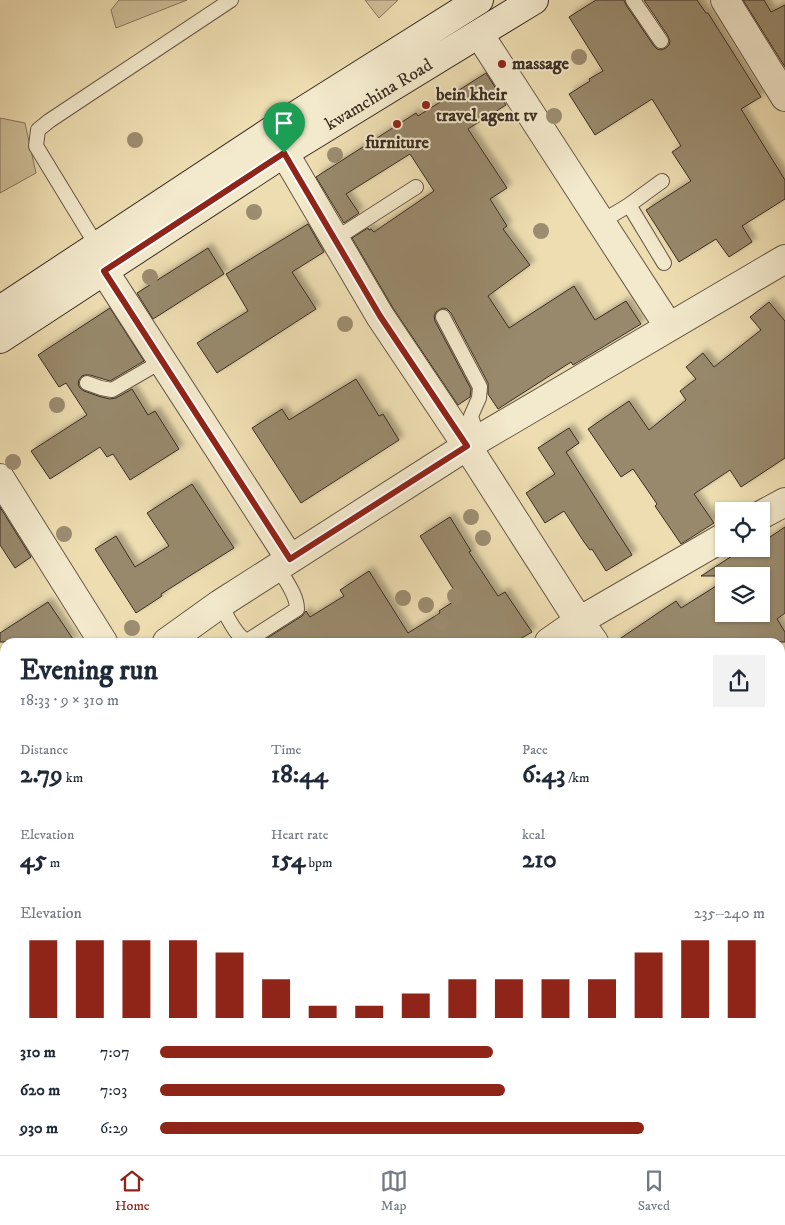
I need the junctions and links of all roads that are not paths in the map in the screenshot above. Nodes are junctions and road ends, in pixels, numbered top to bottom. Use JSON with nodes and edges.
{"nodes":[{"id":1,"x":231,"y":0,"type":"edge"},
{"id":2,"x":479,"y":0,"type":"edge"},
{"id":3,"x":534,"y":0,"type":"edge"},
{"id":4,"x":633,"y":0,"type":"edge"},
{"id":5,"x":728,"y":1,"type":"edge"},
{"id":6,"x":479,"y":34,"type":"junction"},
{"id":7,"x":661,"y":41,"type":"dead end"},
{"id":8,"x":785,"y":97,"type":"edge"},
{"id":9,"x":278,"y":142,"type":"junction"},
{"id":10,"x":662,"y":181,"type":"dead end"},
{"id":11,"x":416,"y":187,"type":"dead end"},
{"id":12,"x":629,"y":205,"type":"junction"},
{"id":13,"x":601,"y":222,"type":"junction"},
{"id":14,"x":335,"y":239,"type":"junction"},
{"id":15,"x":101,"y":258,"type":"junction"},
{"id":16,"x":785,"y":259,"type":"edge"},
{"id":17,"x":664,"y":263,"type":"dead end"},
{"id":18,"x":0,"y":310,"type":"edge"},
{"id":19,"x":443,"y":317,"type":"dead end"},
{"id":20,"x":669,"y":327,"type":"junction"},
{"id":21,"x":0,"y":339,"type":"edge"},
{"id":22,"x":162,"y":361,"type":"junction"},
{"id":23,"x":87,"y":383,"type":"dead end"},
{"id":24,"x":473,"y":442,"type":"junction"},
{"id":25,"x":0,"y":478,"type":"edge"},
{"id":26,"x":785,"y":502,"type":"edge"},
{"id":27,"x":770,"y":510,"type":"edge"},
{"id":28,"x":715,"y":543,"type":"edge"},
{"id":29,"x":284,"y":563,"type":"junction"},
{"id":30,"x":220,"y":604,"type":"junction"},
{"id":31,"x":586,"y":632,"type":"edge"},
{"id":32,"x":100,"y":638,"type":"edge"},
{"id":33,"x":172,"y":638,"type":"edge"},
{"id":34,"x":241,"y":638,"type":"edge"},
{"id":35,"x":252,"y":638,"type":"edge"},
{"id":36,"x":564,"y":638,"type":"edge"}],
"edges":[{"from":1,"to":15,"type":"lane"},
{"from":2,"to":9,"type":"street","name":"kwamchina Road"},
{"from":3,"to":6,"type":"street","name":"kwamchina Road"},
{"from":4,"to":7,"type":"lane"},
{"from":5,"to":8,"type":"street"},
{"from":6,"to":9,"type":"street","name":"kwamchina Road"},
{"from":6,"to":13,"type":"street"},
{"from":9,"to":14,"type":"street"},
{"from":9,"to":15,"type":"street","name":"kwamchina Road"},
{"from":10,"to":12,"type":"lane"},
{"from":11,"to":14,"type":"lane"},
{"from":12,"to":13,"type":"lane"},
{"from":12,"to":17,"type":"lane"},
{"from":13,"to":20,"type":"street"},
{"from":14,"to":24,"type":"street"},
{"from":15,"to":18,"type":"street","name":"kwamchina Road"},
{"from":15,"to":21,"type":"street","name":"kwamchina Road"},
{"from":15,"to":22,"type":"street"},
{"from":16,"to":20,"type":"street"},
{"from":19,"to":24,"type":"lane"},
{"from":20,"to":24,"type":"street"},
{"from":22,"to":23,"type":"lane"},
{"from":22,"to":29,"type":"street"},
{"from":24,"to":29,"type":"street"},
{"from":24,"to":31,"type":"street"},
{"from":25,"to":32,"type":"street"},
{"from":26,"to":27,"type":"street"},
{"from":28,"to":31,"type":"street"},
{"from":29,"to":30,"type":"street"},
{"from":29,"to":35,"type":"lane"},
{"from":30,"to":33,"type":"street"},
{"from":30,"to":34,"type":"lane"},
{"from":31,"to":36,"type":"street"}]}
